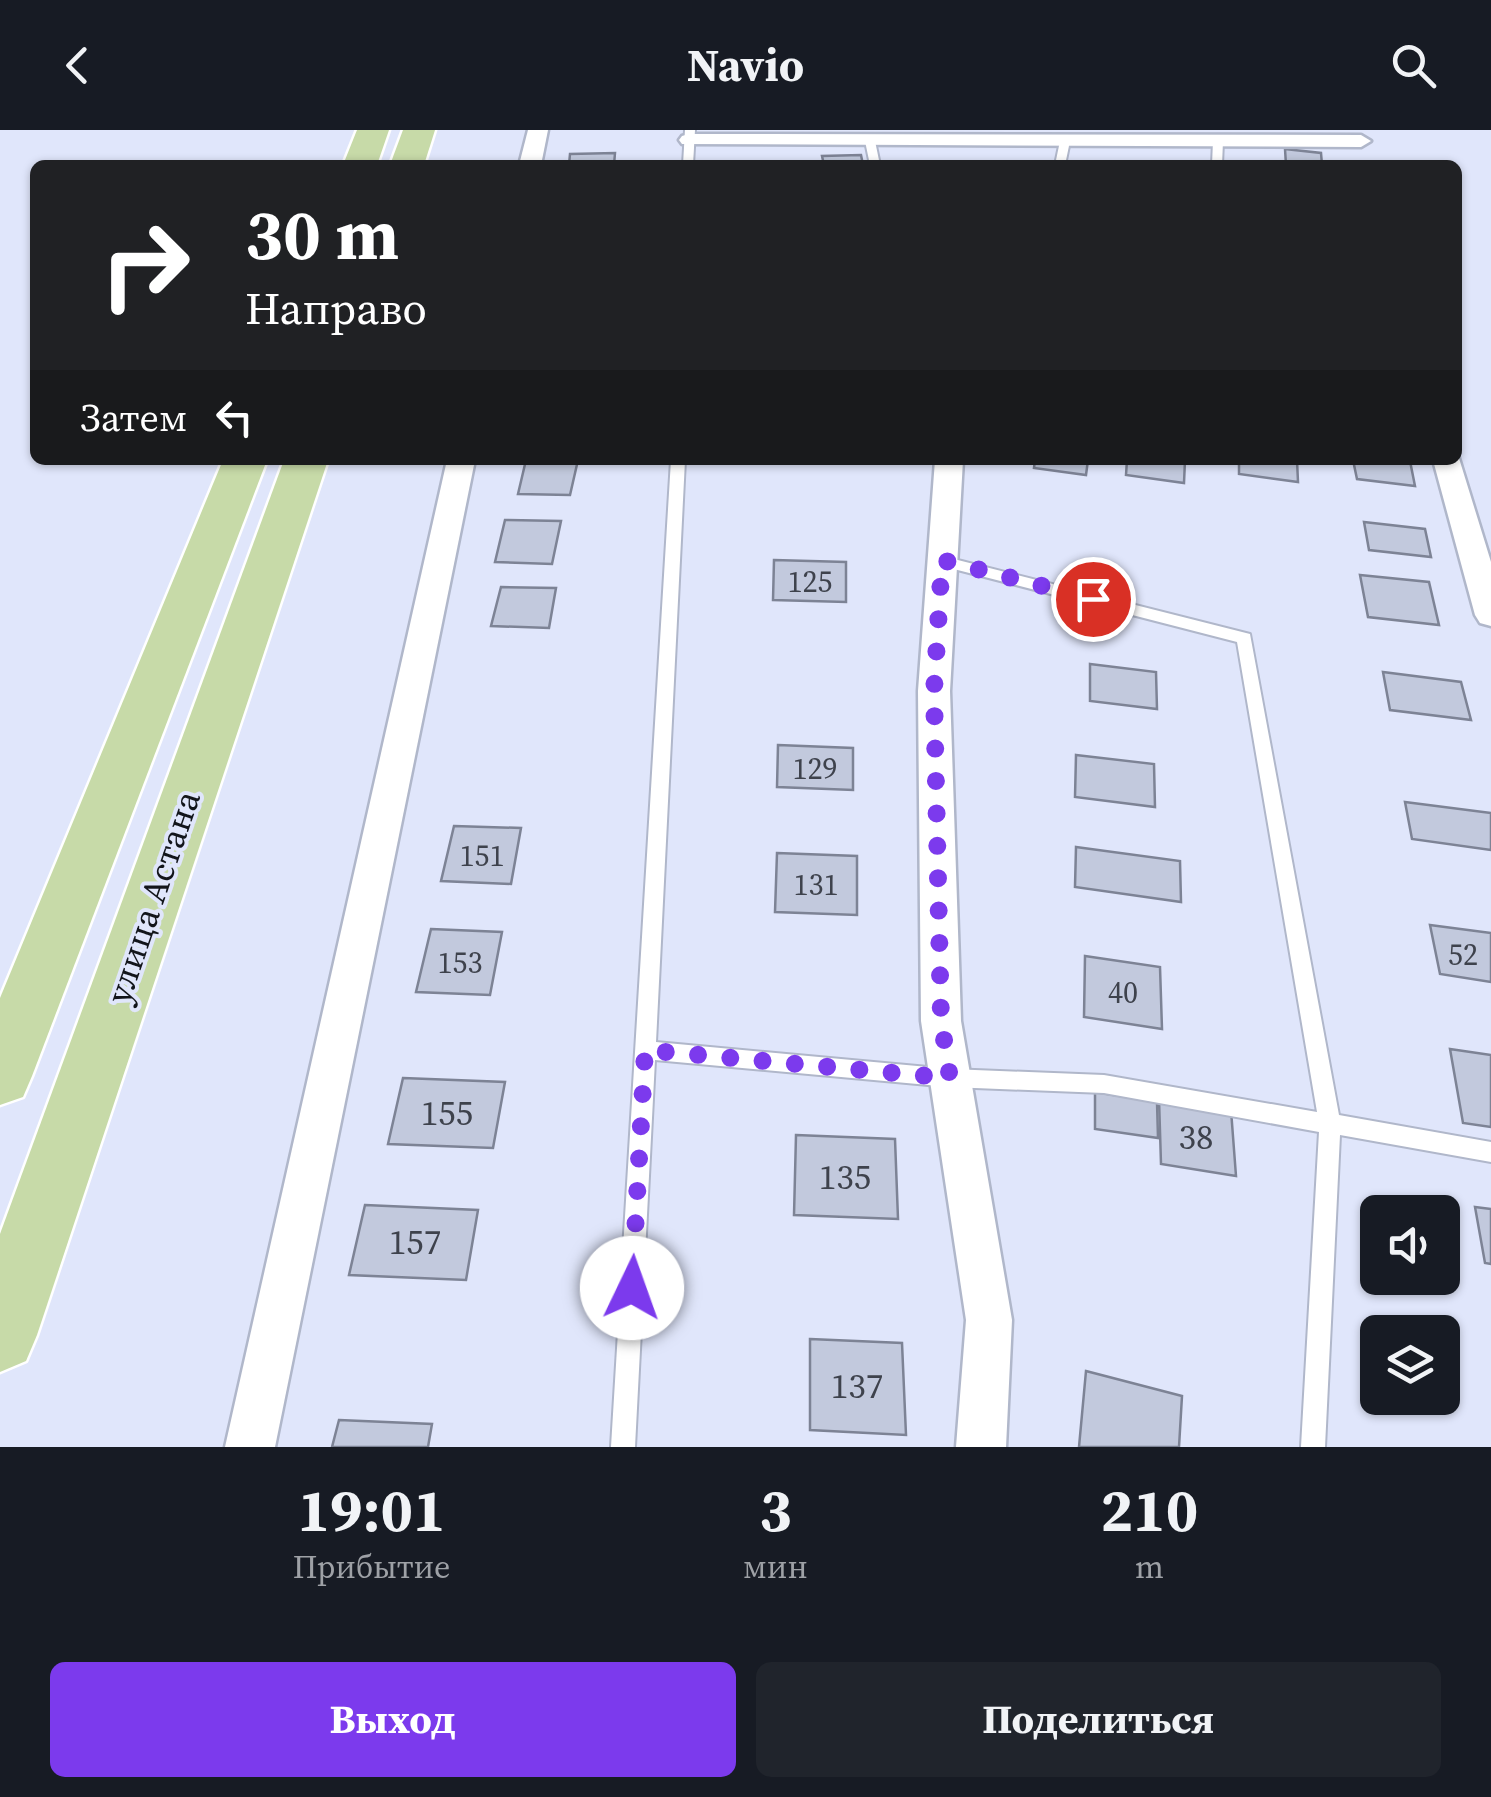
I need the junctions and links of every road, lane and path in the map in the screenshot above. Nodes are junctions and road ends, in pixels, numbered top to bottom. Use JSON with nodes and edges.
{"nodes":[{"id":1,"x":373,"y":130,"type":"edge"},
{"id":2,"x":419,"y":130,"type":"edge"},
{"id":3,"x":538,"y":130,"type":"edge"},
{"id":4,"x":690,"y":135,"type":"edge"},
{"id":5,"x":1361,"y":135,"type":"edge"},
{"id":6,"x":870,"y":140,"type":"junction"},
{"id":7,"x":1065,"y":140,"type":"junction"},
{"id":8,"x":1218,"y":140,"type":"junction"},
{"id":9,"x":362,"y":160,"type":"edge"},
{"id":10,"x":409,"y":160,"type":"edge"},
{"id":11,"x":531,"y":160,"type":"edge"},
{"id":12,"x":688,"y":160,"type":"edge"},
{"id":13,"x":873,"y":160,"type":"edge"},
{"id":14,"x":1061,"y":160,"type":"edge"},
{"id":15,"x":1217,"y":160,"type":"edge"},
{"id":16,"x":1367,"y":160,"type":"edge"},
{"id":17,"x":242,"y":465,"type":"edge"},
{"id":18,"x":304,"y":465,"type":"edge"},
{"id":19,"x":460,"y":465,"type":"edge"},
{"id":20,"x":678,"y":465,"type":"edge"},
{"id":21,"x":949,"y":465,"type":"edge"},
{"id":22,"x":1448,"y":465,"type":"edge"},
{"id":23,"x":942,"y":560,"type":"junction"},
{"id":24,"x":1491,"y":615,"type":"edge"},
{"id":25,"x":645,"y":1050,"type":"junction"},
{"id":26,"x":0,"y":1076,"type":"edge"},
{"id":27,"x":950,"y":1078,"type":"junction"},
{"id":28,"x":1330,"y":1124,"type":"junction"},
{"id":29,"x":1491,"y":1152,"type":"edge"},
{"id":30,"x":0,"y":1335,"type":"edge"},
{"id":31,"x":250,"y":1447,"type":"edge"},
{"id":32,"x":623,"y":1447,"type":"edge"},
{"id":33,"x":981,"y":1447,"type":"edge"},
{"id":34,"x":1312,"y":1447,"type":"edge"}],
"edges":[{"from":1,"to":9,"type":"main road"},
{"from":2,"to":10,"type":"main road"},
{"from":3,"to":11,"type":"street"},
{"from":4,"to":6,"type":"street"},
{"from":4,"to":12,"type":"lane"},
{"from":5,"to":8,"type":"street"},
{"from":5,"to":16,"type":"street"},
{"from":6,"to":7,"type":"street"},
{"from":6,"to":13,"type":"lane"},
{"from":7,"to":8,"type":"street"},
{"from":7,"to":14,"type":"lane"},
{"from":8,"to":15,"type":"lane"},
{"from":17,"to":26,"type":"main road","name":"улица Астана"},
{"from":18,"to":30,"type":"main road","name":"улица Астана"},
{"from":19,"to":31,"type":"street"},
{"from":20,"to":25,"type":"lane"},
{"from":21,"to":23,"type":"street"},
{"from":22,"to":24,"type":"street"},
{"from":23,"to":27,"type":"street"},
{"from":23,"to":28,"type":"lane"},
{"from":25,"to":27,"type":"lane"},
{"from":25,"to":32,"type":"lane"},
{"from":27,"to":28,"type":"lane"},
{"from":27,"to":33,"type":"street"},
{"from":28,"to":29,"type":"lane"},
{"from":28,"to":34,"type":"lane"}]}
